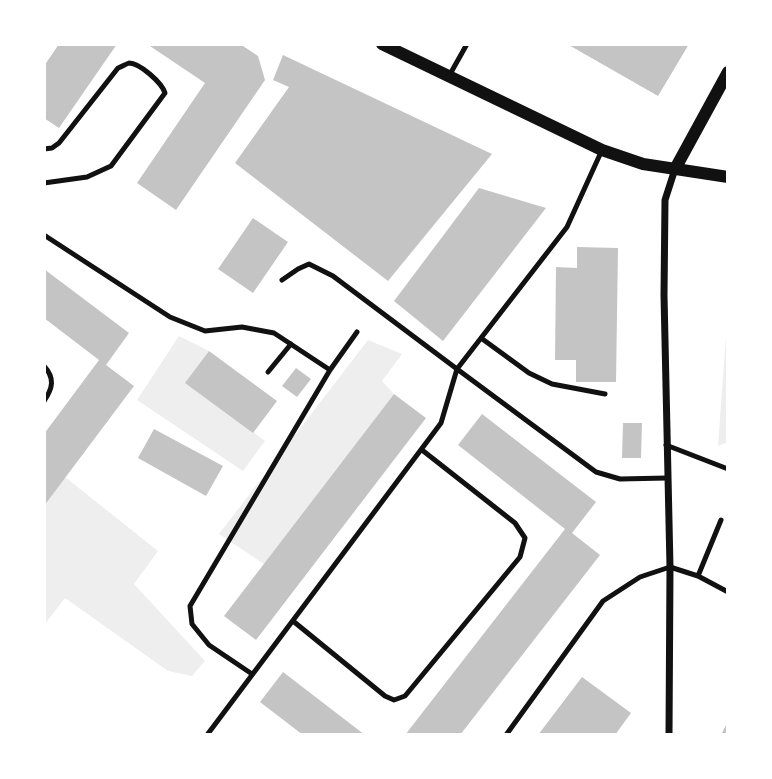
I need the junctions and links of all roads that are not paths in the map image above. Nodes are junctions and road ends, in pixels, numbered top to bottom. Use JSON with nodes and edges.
{"nodes":[{"id":1,"x":382,"y":44,"type":"edge"},
{"id":2,"x":467,"y":44,"type":"edge"},
{"id":3,"x":728,"y":72,"type":"edge"},
{"id":4,"x":449,"y":76,"type":"junction"},
{"id":5,"x":44,"y":149,"type":"edge"},
{"id":6,"x":602,"y":150,"type":"junction"},
{"id":7,"x":675,"y":169,"type":"junction"},
{"id":8,"x":728,"y":177,"type":"edge"},
{"id":9,"x":44,"y":183,"type":"edge"},
{"id":10,"x":44,"y":235,"type":"edge"},
{"id":11,"x":282,"y":280,"type":"dead end"},
{"id":12,"x":358,"y":332,"type":"dead end"},
{"id":13,"x":481,"y":338,"type":"junction"},
{"id":14,"x":291,"y":344,"type":"junction"},
{"id":15,"x":44,"y":366,"type":"edge"},
{"id":16,"x":457,"y":369,"type":"junction"},
{"id":17,"x":330,"y":370,"type":"junction"},
{"id":18,"x":268,"y":372,"type":"dead end"},
{"id":19,"x":605,"y":394,"type":"dead end"},
{"id":20,"x":44,"y":401,"type":"edge"},
{"id":21,"x":666,"y":445,"type":"junction"},
{"id":22,"x":422,"y":450,"type":"junction"},
{"id":23,"x":728,"y":469,"type":"edge"},
{"id":24,"x":667,"y":478,"type":"junction"},
{"id":25,"x":722,"y":520,"type":"dead end"},
{"id":26,"x":670,"y":568,"type":"junction"},
{"id":27,"x":698,"y":576,"type":"junction"},
{"id":28,"x":728,"y":592,"type":"edge"},
{"id":29,"x":293,"y":621,"type":"junction"},
{"id":30,"x":253,"y":674,"type":"junction"},
{"id":31,"x":207,"y":735,"type":"edge"},
{"id":32,"x":506,"y":735,"type":"edge"},
{"id":33,"x":669,"y":735,"type":"edge"}],
"edges":[{"from":1,"to":4,"type":"street"},
{"from":2,"to":4,"type":"lane"},
{"from":3,"to":7,"type":"street"},
{"from":4,"to":6,"type":"street"},
{"from":5,"to":9,"type":"lane"},
{"from":6,"to":7,"type":"street"},
{"from":6,"to":13,"type":"lane"},
{"from":7,"to":8,"type":"street"},
{"from":7,"to":21,"type":"street"},
{"from":10,"to":14,"type":"lane"},
{"from":11,"to":16,"type":"lane"},
{"from":12,"to":17,"type":"lane"},
{"from":13,"to":16,"type":"lane"},
{"from":13,"to":19,"type":"lane"},
{"from":14,"to":17,"type":"lane"},
{"from":14,"to":18,"type":"lane"},
{"from":15,"to":20,"type":"lane"},
{"from":16,"to":22,"type":"lane"},
{"from":16,"to":24,"type":"lane"},
{"from":17,"to":30,"type":"lane"},
{"from":21,"to":23,"type":"lane"},
{"from":21,"to":24,"type":"street"},
{"from":22,"to":29,"type":"lane"},
{"from":22,"to":29,"type":"lane"},
{"from":24,"to":26,"type":"street"},
{"from":25,"to":27,"type":"lane"},
{"from":26,"to":27,"type":"lane"},
{"from":26,"to":32,"type":"lane"},
{"from":26,"to":33,"type":"street"},
{"from":27,"to":28,"type":"lane"},
{"from":29,"to":30,"type":"lane"},
{"from":30,"to":31,"type":"lane"}]}
